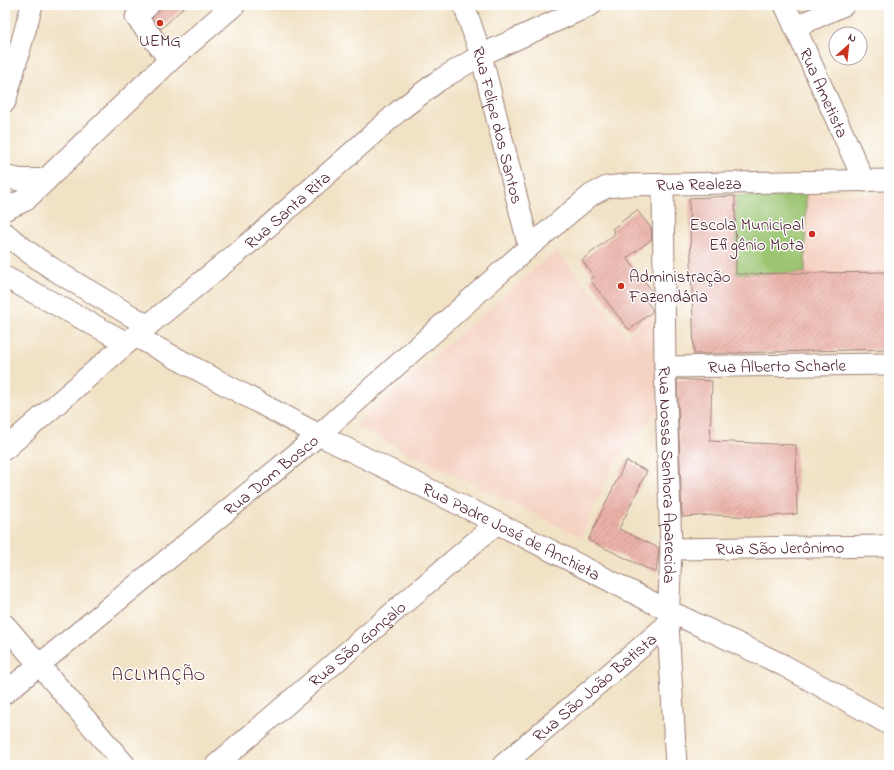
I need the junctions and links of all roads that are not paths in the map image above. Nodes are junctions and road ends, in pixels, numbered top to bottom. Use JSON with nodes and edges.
{"nodes":[{"id":1,"x":32,"y":5,"type":"edge"},
{"id":2,"x":149,"y":5,"type":"edge"},
{"id":3,"x":234,"y":5,"type":"edge"},
{"id":4,"x":464,"y":5,"type":"edge"},
{"id":5,"x":591,"y":5,"type":"edge"},
{"id":6,"x":785,"y":5,"type":"edge"},
{"id":7,"x":844,"y":5,"type":"edge"},
{"id":8,"x":795,"y":27,"type":"junction"},
{"id":9,"x":481,"y":55,"type":"junction"},
{"id":10,"x":170,"y":60,"type":"junction"},
{"id":11,"x":5,"y":102,"type":"edge"},
{"id":12,"x":5,"y":177,"type":"edge"},
{"id":13,"x":46,"y":180,"type":"junction"},
{"id":14,"x":889,"y":180,"type":"edge"},
{"id":15,"x":864,"y":181,"type":"junction"},
{"id":16,"x":663,"y":185,"type":"junction"},
{"id":17,"x":5,"y":209,"type":"edge"},
{"id":18,"x":5,"y":233,"type":"edge"},
{"id":19,"x":529,"y":246,"type":"junction"},
{"id":20,"x":5,"y":277,"type":"edge"},
{"id":21,"x":137,"y":335,"type":"junction"},
{"id":22,"x":889,"y":364,"type":"edge"},
{"id":23,"x":665,"y":367,"type":"junction"},
{"id":24,"x":319,"y":435,"type":"junction"},
{"id":25,"x":5,"y":449,"type":"edge"},
{"id":26,"x":497,"y":523,"type":"junction"},
{"id":27,"x":889,"y":546,"type":"edge"},
{"id":28,"x":671,"y":549,"type":"junction"},
{"id":29,"x":669,"y":617,"type":"junction"},
{"id":30,"x":5,"y":625,"type":"edge"},
{"id":31,"x":38,"y":664,"type":"junction"},
{"id":32,"x":5,"y":693,"type":"edge"},
{"id":33,"x":889,"y":724,"type":"edge"},
{"id":34,"x":125,"y":765,"type":"edge"},
{"id":35,"x":216,"y":765,"type":"edge"},
{"id":36,"x":503,"y":765,"type":"edge"},
{"id":37,"x":676,"y":765,"type":"edge"}],
"edges":[{"from":1,"to":11,"type":"street"},
{"from":2,"to":10,"type":"street"},
{"from":3,"to":10,"type":"street"},
{"from":4,"to":9,"type":"street","name":"Rua Felipe dos Santos"},
{"from":5,"to":9,"type":"street","name":"Rua Santa Rita"},
{"from":6,"to":8,"type":"street","name":"Rua Ametista"},
{"from":7,"to":8,"type":"street"},
{"from":8,"to":15,"type":"street","name":"Rua Ametista"},
{"from":9,"to":19,"type":"street","name":"Rua Felipe dos Santos"},
{"from":9,"to":21,"type":"street","name":"Rua Santa Rita"},
{"from":10,"to":13,"type":"street"},
{"from":12,"to":13,"type":"street"},
{"from":13,"to":17,"type":"street"},
{"from":14,"to":15,"type":"street","name":"Rua Realeza"},
{"from":15,"to":16,"type":"street","name":"Rua Realeza"},
{"from":16,"to":19,"type":"street","name":"Rua Realeza"},
{"from":16,"to":23,"type":"street","name":"Rua Nossa Senhora Aparecida"},
{"from":18,"to":21,"type":"street","name":"Rua Padre José de Anchieta"},
{"from":19,"to":24,"type":"street","name":"Rua Dom Bosco"},
{"from":20,"to":21,"type":"street","name":"Rua Padre José de Anchieta"},
{"from":21,"to":24,"type":"street","name":"Rua Padre José de Anchieta"},
{"from":21,"to":25,"type":"street","name":"Rua Santa Rita"},
{"from":22,"to":23,"type":"street","name":"Rua Alberto Scharle"},
{"from":23,"to":28,"type":"street","name":"Rua Nossa Senhora Aparecida"},
{"from":24,"to":26,"type":"street","name":"Rua Padre José de Anchieta"},
{"from":24,"to":31,"type":"street","name":"Rua Dom Bosco"},
{"from":26,"to":29,"type":"street","name":"Rua Padre José de Anchieta"},
{"from":26,"to":35,"type":"street","name":"Rua São Gonçalo"},
{"from":27,"to":28,"type":"street","name":"Rua São Jerônimo"},
{"from":28,"to":29,"type":"street","name":"Rua Nossa Senhora Aparecida"},
{"from":29,"to":33,"type":"street","name":"Rua Padre José de Anchieta"},
{"from":29,"to":36,"type":"street","name":"Rua São João Batista"},
{"from":29,"to":37,"type":"street","name":"Rua Nossa Senhora Aparecida"},
{"from":30,"to":31,"type":"street"},
{"from":31,"to":32,"type":"street","name":"Rua Dom Bosco"},
{"from":31,"to":34,"type":"street"}]}
